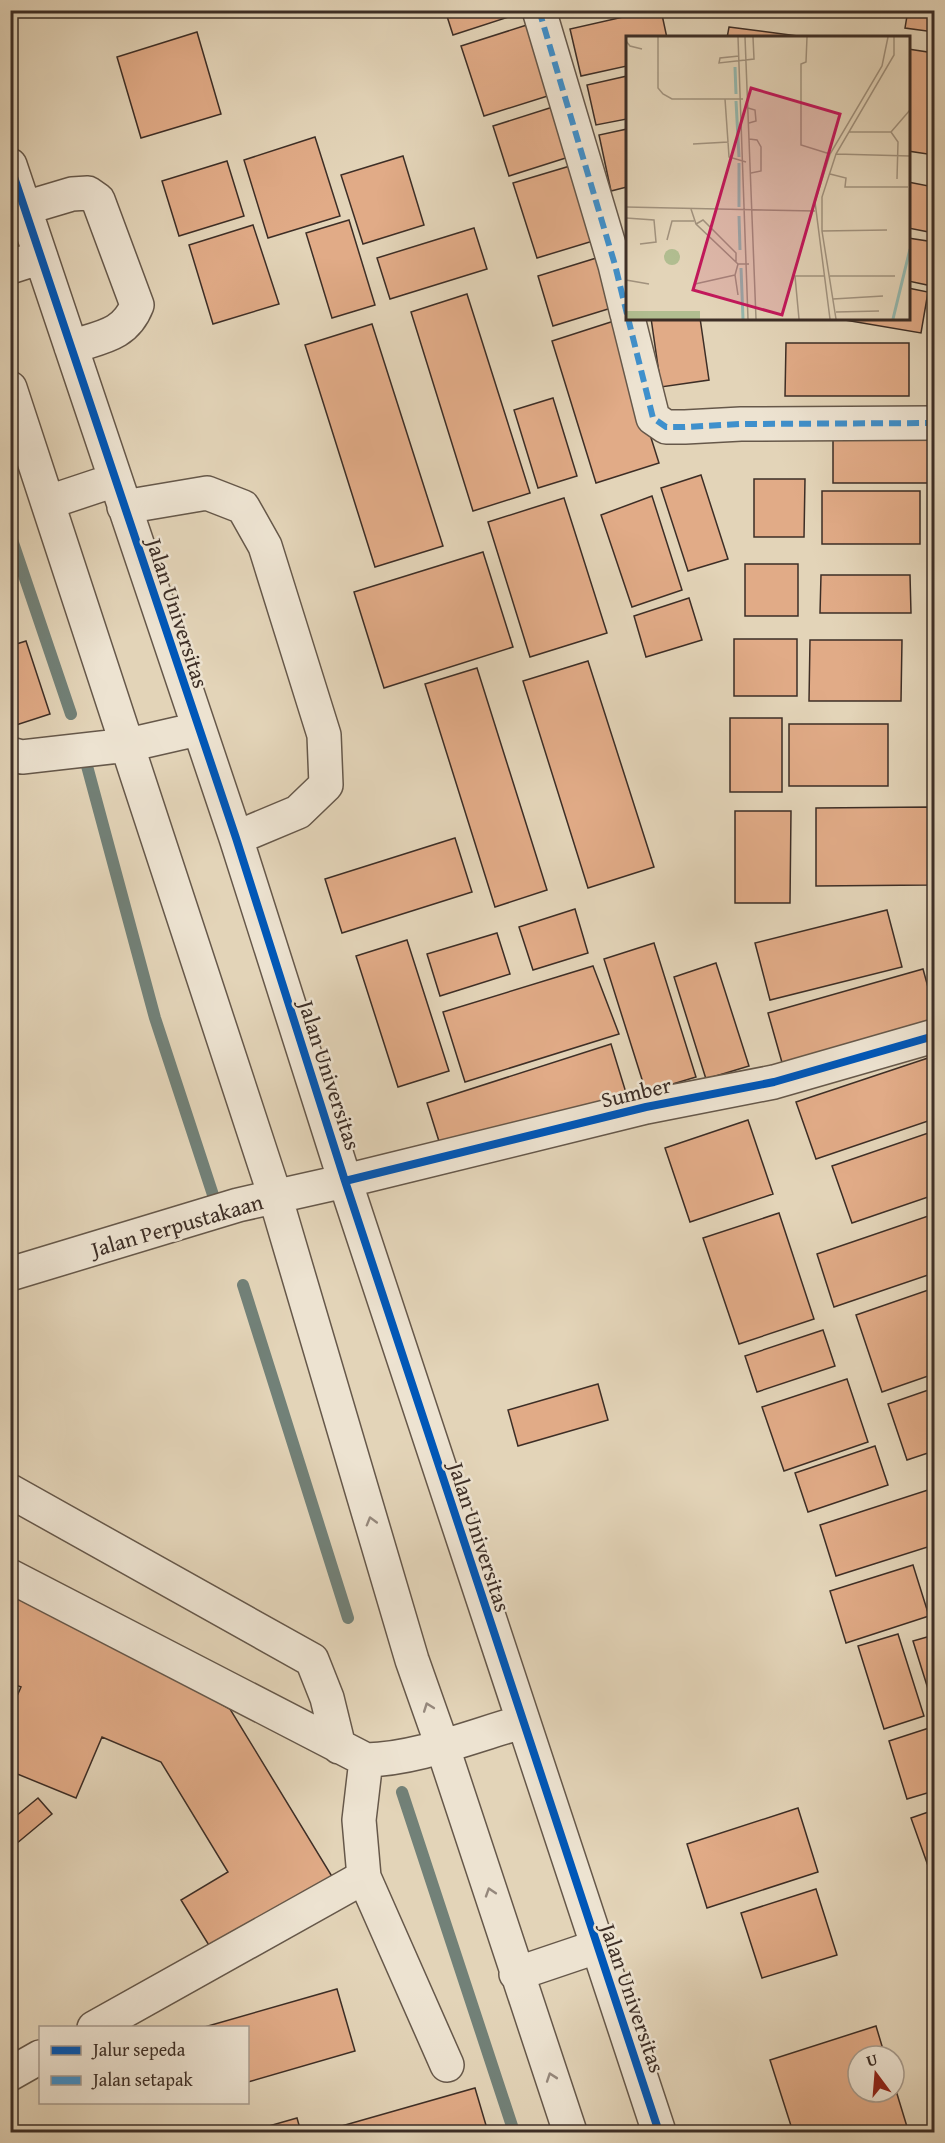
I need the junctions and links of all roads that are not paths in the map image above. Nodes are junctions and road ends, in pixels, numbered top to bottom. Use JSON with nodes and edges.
{"nodes":[{"id":1,"x":539,"y":10,"type":"edge"},
{"id":2,"x":10,"y":165,"type":"edge"},
{"id":3,"x":25,"y":208,"type":"junction"},
{"id":4,"x":26,"y":262,"type":"edge"},
{"id":5,"x":626,"y":308,"type":"edge"},
{"id":6,"x":629,"y":320,"type":"edge"},
{"id":7,"x":71,"y":347,"type":"junction"},
{"id":8,"x":10,"y":388,"type":"edge"},
{"id":9,"x":934,"y":423,"type":"edge"},
{"id":10,"x":21,"y":452,"type":"edge"},
{"id":11,"x":120,"y":494,"type":"junction"},
{"id":12,"x":49,"y":502,"type":"junction"},
{"id":13,"x":198,"y":729,"type":"junction"},
{"id":14,"x":128,"y":745,"type":"junction"},
{"id":15,"x":10,"y":754,"type":"edge"},
{"id":16,"x":236,"y":838,"type":"junction"},
{"id":17,"x":934,"y":1036,"type":"edge"},
{"id":18,"x":345,"y":1181,"type":"junction"},
{"id":19,"x":275,"y":1196,"type":"junction"},
{"id":20,"x":10,"y":1274,"type":"edge"},
{"id":21,"x":10,"y":1491,"type":"edge"},
{"id":22,"x":10,"y":1576,"type":"edge"},
{"id":23,"x":522,"y":1722,"type":"junction"},
{"id":24,"x":442,"y":1745,"type":"junction"},
{"id":25,"x":352,"y":1754,"type":"junction"},
{"id":26,"x":364,"y":1877,"type":"junction"},
{"id":27,"x":597,"y":1947,"type":"junction"},
{"id":28,"x":516,"y":1974,"type":"junction"},
{"id":29,"x":98,"y":2026,"type":"edge"},
{"id":30,"x":39,"y":2058,"type":"edge"},
{"id":31,"x":447,"y":2066,"type":"dead end"},
{"id":32,"x":10,"y":2074,"type":"edge"},
{"id":33,"x":570,"y":2133,"type":"edge"},
{"id":34,"x":659,"y":2133,"type":"edge"}],
"edges":[{"from":1,"to":5,"type":"street"},
{"from":2,"to":3,"type":"street","name":"Jalan Universitas"},
{"from":3,"to":4,"type":"street","name":"Jalan Universitas"},
{"from":3,"to":7,"type":"street"},
{"from":4,"to":7,"type":"street","name":"Jalan Universitas"},
{"from":6,"to":9,"type":"street"},
{"from":7,"to":11,"type":"street","name":"Jalan Universitas"},
{"from":8,"to":10,"type":"street"},
{"from":10,"to":12,"type":"street"},
{"from":11,"to":12,"type":"street"},
{"from":11,"to":13,"type":"street","name":"Jalan Universitas"},
{"from":11,"to":16,"type":"street"},
{"from":12,"to":14,"type":"street"},
{"from":13,"to":14,"type":"street"},
{"from":13,"to":16,"type":"street","name":"Jalan Universitas"},
{"from":14,"to":15,"type":"street"},
{"from":14,"to":19,"type":"street"},
{"from":16,"to":18,"type":"street","name":"Jalan Universitas"},
{"from":17,"to":18,"type":"street","name":"Sumber"},
{"from":18,"to":19,"type":"street","name":"Jalan Perpustakaan"},
{"from":18,"to":23,"type":"street","name":"Jalan Universitas"},
{"from":19,"to":20,"type":"street","name":"Jalan Perpustakaan"},
{"from":24,"to":19,"type":"street","one_way":true},
{"from":21,"to":25,"type":"street"},
{"from":22,"to":25,"type":"street"},
{"from":23,"to":24,"type":"street"},
{"from":23,"to":27,"type":"street","name":"Jalan Universitas"},
{"from":24,"to":25,"type":"street"},
{"from":28,"to":24,"type":"street","one_way":true},
{"from":25,"to":26,"type":"street"},
{"from":26,"to":29,"type":"street"},
{"from":26,"to":31,"type":"street"},
{"from":27,"to":28,"type":"street"},
{"from":27,"to":34,"type":"street","name":"Jalan Universitas"},
{"from":33,"to":28,"type":"street","one_way":true},
{"from":30,"to":32,"type":"street"}]}
